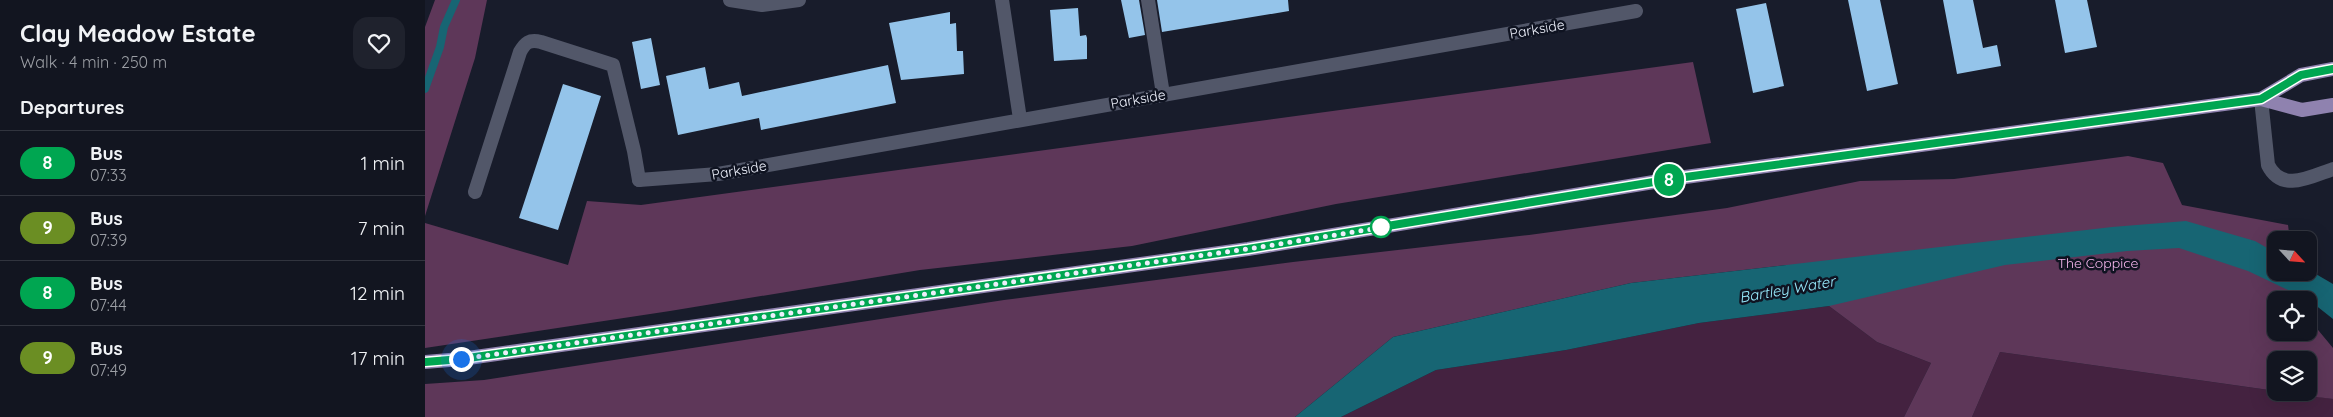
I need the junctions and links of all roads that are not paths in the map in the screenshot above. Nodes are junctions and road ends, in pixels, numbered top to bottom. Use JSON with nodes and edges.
{"nodes":[{"id":1,"x":730,"y":0,"type":"edge"},
{"id":2,"x":799,"y":0,"type":"edge"},
{"id":3,"x":1002,"y":0,"type":"edge"},
{"id":4,"x":1149,"y":0,"type":"edge"},
{"id":5,"x":1634,"y":5,"type":"edge"},
{"id":6,"x":2333,"y":69,"type":"edge"},
{"id":7,"x":1163,"y":94,"type":"junction"},
{"id":8,"x":2261,"y":99,"type":"junction"},
{"id":9,"x":2333,"y":105,"type":"edge"},
{"id":10,"x":1020,"y":119,"type":"junction"},
{"id":11,"x":2333,"y":169,"type":"edge"},
{"id":12,"x":475,"y":192,"type":"dead end"},
{"id":13,"x":425,"y":362,"type":"edge"}],
"edges":[{"from":1,"to":2,"type":"street"},
{"from":3,"to":10,"type":"street"},
{"from":4,"to":7,"type":"street"},
{"from":5,"to":7,"type":"street","name":"Parkside"},
{"from":6,"to":8,"type":"main road"},
{"from":7,"to":10,"type":"street","name":"Parkside"},
{"from":8,"to":9,"type":"main road"},
{"from":8,"to":11,"type":"street"},
{"from":8,"to":13,"type":"main road"},
{"from":10,"to":12,"type":"street","name":"Parkside"}]}
